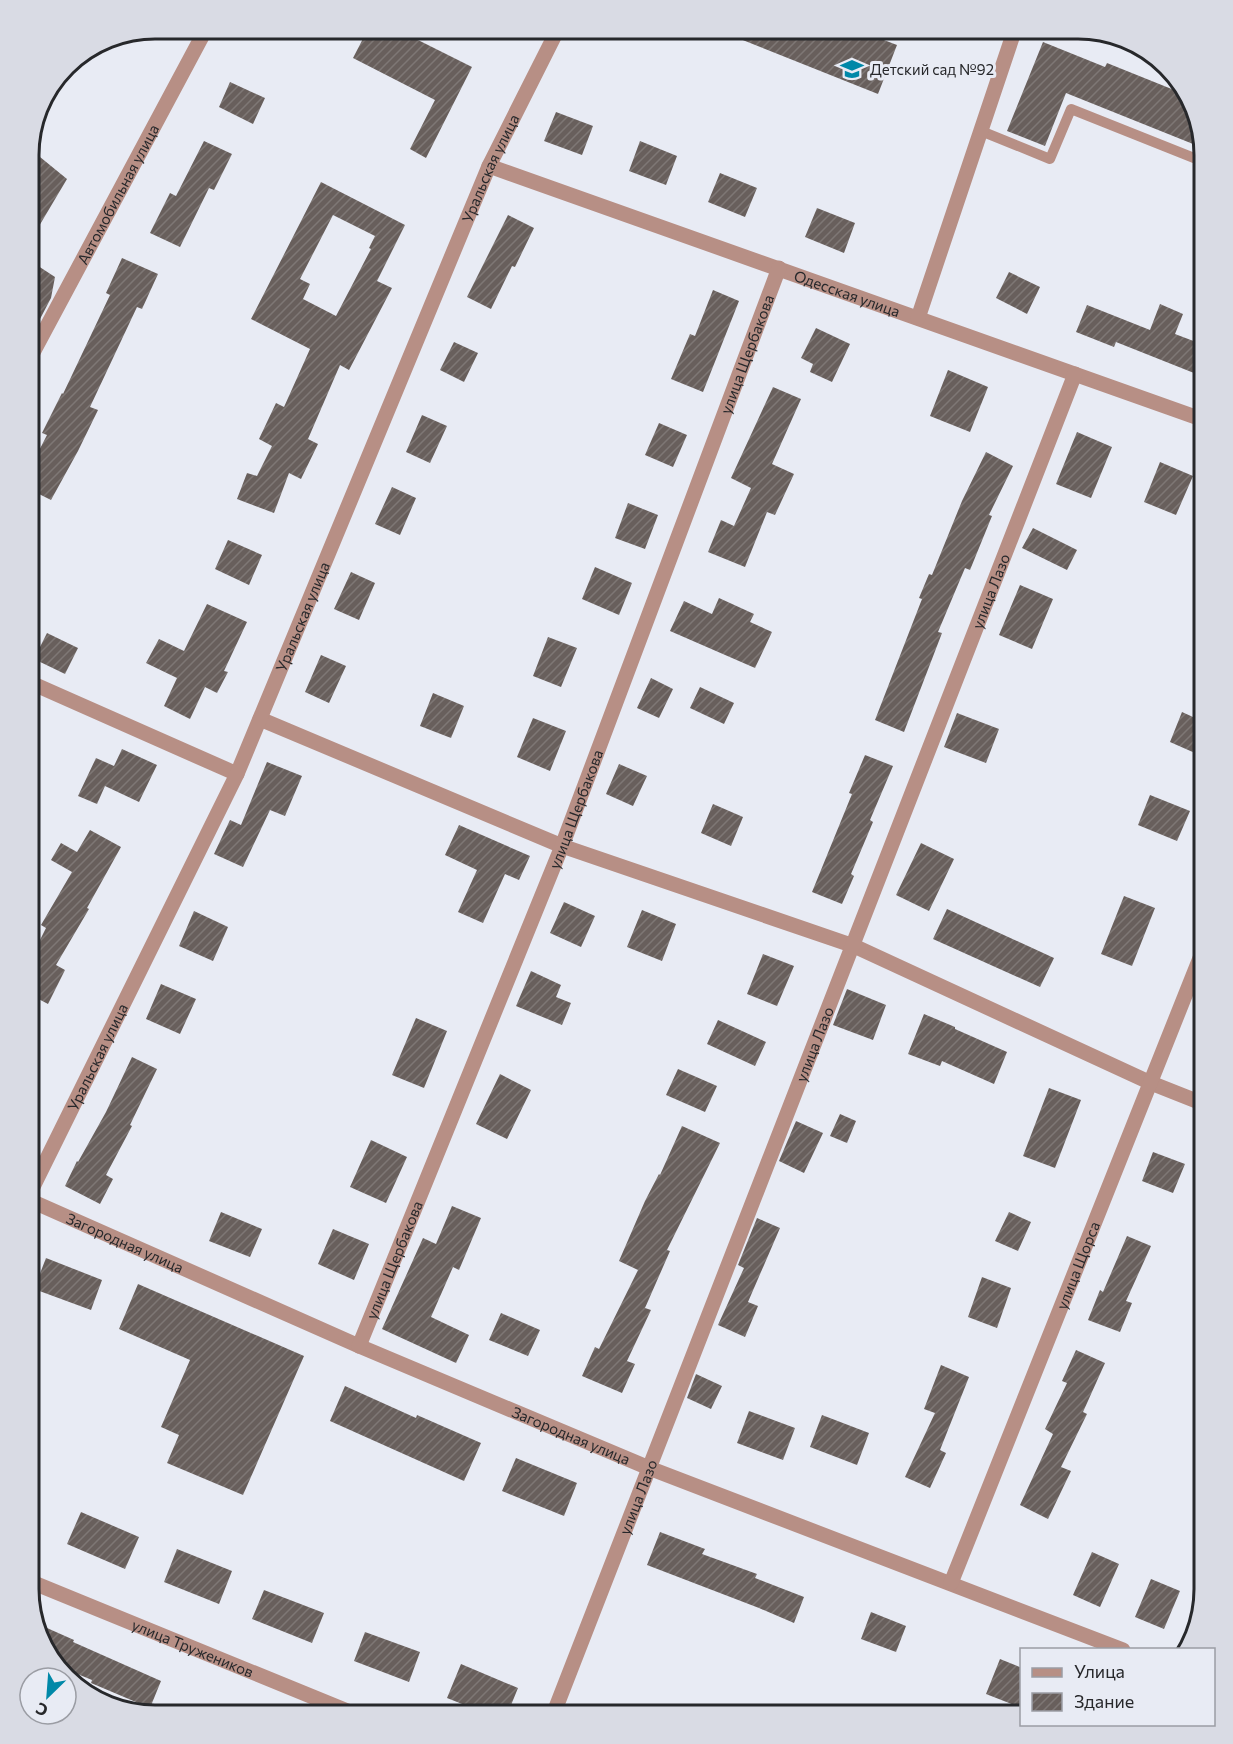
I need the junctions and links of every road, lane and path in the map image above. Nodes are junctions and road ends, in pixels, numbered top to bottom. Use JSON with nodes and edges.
{"nodes":[{"id":1,"x":201,"y":39,"type":"edge"},
{"id":2,"x":553,"y":39,"type":"edge"},
{"id":3,"x":1012,"y":39,"type":"edge"},
{"id":4,"x":981,"y":131,"type":"junction"},
{"id":5,"x":1194,"y":158,"type":"edge"},
{"id":6,"x":489,"y":166,"type":"junction"},
{"id":7,"x":779,"y":268,"type":"junction"},
{"id":8,"x":918,"y":318,"type":"junction"},
{"id":9,"x":39,"y":341,"type":"edge"},
{"id":10,"x":1075,"y":374,"type":"junction"},
{"id":11,"x":1194,"y":416,"type":"edge"},
{"id":12,"x":39,"y":686,"type":"edge"},
{"id":13,"x":260,"y":719,"type":"junction"},
{"id":14,"x":237,"y":774,"type":"junction"},
{"id":15,"x":562,"y":846,"type":"junction"},
{"id":16,"x":854,"y":946,"type":"junction"},
{"id":17,"x":1194,"y":973,"type":"edge"},
{"id":18,"x":1151,"y":1083,"type":"junction"},
{"id":19,"x":1194,"y":1100,"type":"edge"},
{"id":20,"x":39,"y":1175,"type":"edge"},
{"id":21,"x":39,"y":1204,"type":"edge"},
{"id":22,"x":359,"y":1346,"type":"junction"},
{"id":23,"x":649,"y":1468,"type":"junction"},
{"id":24,"x":951,"y":1583,"type":"junction"},
{"id":25,"x":39,"y":1585,"type":"edge"},
{"id":26,"x":1118,"y":1648,"type":"edge"},
{"id":27,"x":332,"y":1705,"type":"edge"},
{"id":28,"x":558,"y":1705,"type":"edge"}],
"edges":[{"from":1,"to":9,"type":"street","name":"Автомобильная улица"},
{"from":2,"to":6,"type":"street","name":"Уральская улица"},
{"from":3,"to":4,"type":"street"},
{"from":4,"to":5,"type":"lane"},
{"from":4,"to":8,"type":"street"},
{"from":6,"to":7,"type":"street","name":"Одесская улица"},
{"from":6,"to":13,"type":"street","name":"Уральская улица"},
{"from":7,"to":8,"type":"street","name":"Одесская улица"},
{"from":7,"to":15,"type":"street","name":"улица Щербакова"},
{"from":8,"to":10,"type":"street","name":"Одесская улица"},
{"from":10,"to":11,"type":"street","name":"Одесская улица"},
{"from":10,"to":16,"type":"street","name":"улица Лазо"},
{"from":12,"to":14,"type":"street"},
{"from":13,"to":14,"type":"street","name":"Уральская улица"},
{"from":13,"to":15,"type":"street"},
{"from":14,"to":20,"type":"street","name":"Уральская улица"},
{"from":15,"to":16,"type":"street"},
{"from":15,"to":22,"type":"street","name":"улица Щербакова"},
{"from":16,"to":18,"type":"street"},
{"from":16,"to":23,"type":"street","name":"улица Лазо"},
{"from":17,"to":18,"type":"street","name":"улица Щорса"},
{"from":18,"to":19,"type":"street"},
{"from":18,"to":24,"type":"street","name":"улица Щорса"},
{"from":21,"to":22,"type":"street","name":"Загородная улица"},
{"from":22,"to":23,"type":"street","name":"Загородная улица"},
{"from":23,"to":24,"type":"street","name":"Загородная улица"},
{"from":23,"to":28,"type":"street","name":"улица Лазо"},
{"from":24,"to":26,"type":"street","name":"Загородная улица"},
{"from":25,"to":27,"type":"street","name":"улица Тружеников"}]}
